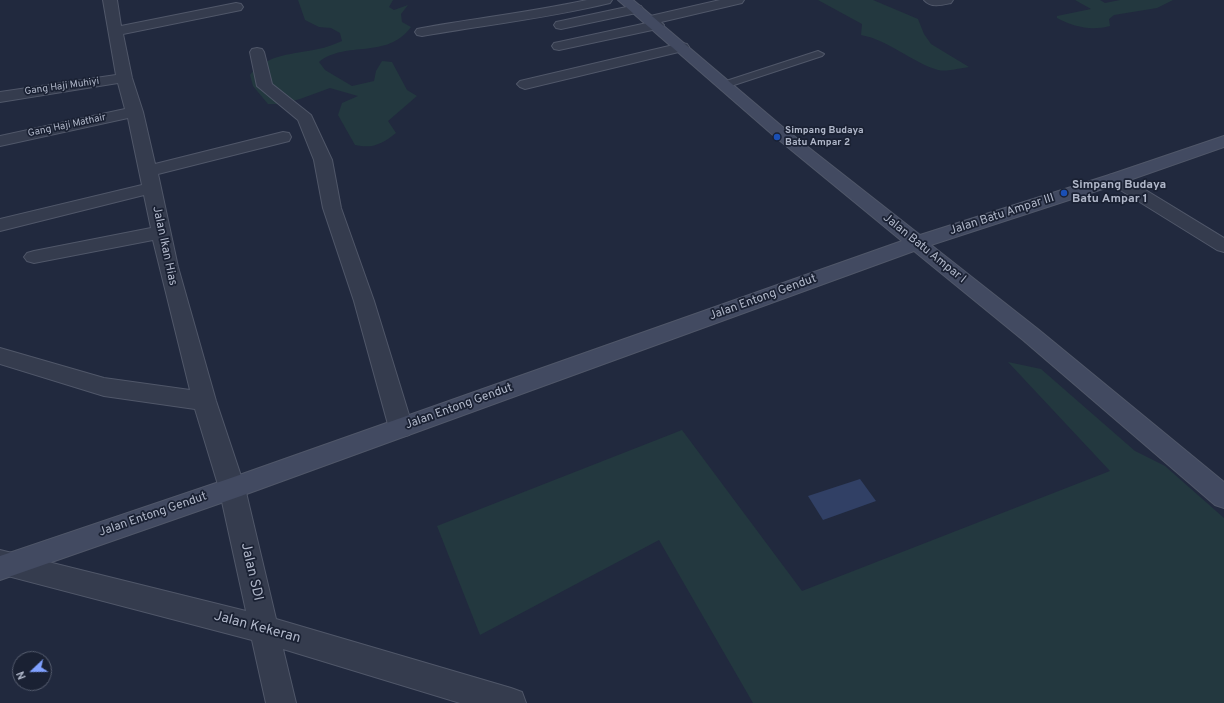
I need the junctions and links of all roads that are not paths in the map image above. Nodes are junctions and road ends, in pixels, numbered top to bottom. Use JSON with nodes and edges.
{"nodes":[{"id":1,"x":110,"y":0,"type":"edge"},
{"id":2,"x":605,"y":0,"type":"edge"},
{"id":3,"x":736,"y":0,"type":"edge"},
{"id":4,"x":931,"y":0,"type":"edge"},
{"id":5,"x":946,"y":0,"type":"edge"},
{"id":6,"x":631,"y":5,"type":"edge"},
{"id":7,"x":236,"y":7,"type":"dead end"},
{"id":8,"x":654,"y":23,"type":"junction"},
{"id":9,"x":547,"y":28,"type":"dead end"},
{"id":10,"x":115,"y":31,"type":"junction"},
{"id":11,"x":422,"y":32,"type":"dead end"},
{"id":12,"x":559,"y":46,"type":"dead end"},
{"id":13,"x":682,"y":46,"type":"junction"},
{"id":14,"x":257,"y":52,"type":"dead end"},
{"id":15,"x":818,"y":54,"type":"dead end"},
{"id":16,"x":124,"y":78,"type":"junction"},
{"id":17,"x":525,"y":84,"type":"dead end"},
{"id":18,"x":724,"y":85,"type":"junction"},
{"id":19,"x":0,"y":97,"type":"edge"},
{"id":20,"x":135,"y":112,"type":"junction"},
{"id":21,"x":283,"y":137,"type":"dead end"},
{"id":22,"x":0,"y":141,"type":"edge"},
{"id":23,"x":1224,"y":141,"type":"edge"},
{"id":24,"x":150,"y":179,"type":"junction"},
{"id":25,"x":1115,"y":179,"type":"junction"},
{"id":26,"x":0,"y":225,"type":"edge"},
{"id":27,"x":161,"y":232,"type":"junction"},
{"id":28,"x":916,"y":243,"type":"junction"},
{"id":29,"x":1224,"y":246,"type":"edge"},
{"id":30,"x":34,"y":257,"type":"dead end"},
{"id":31,"x":0,"y":356,"type":"edge"},
{"id":32,"x":204,"y":401,"type":"junction"},
{"id":33,"x":401,"y":428,"type":"junction"},
{"id":34,"x":232,"y":488,"type":"junction"},
{"id":35,"x":1224,"y":497,"type":"edge"},
{"id":36,"x":3,"y":565,"type":"edge"},
{"id":37,"x":264,"y":629,"type":"junction"},
{"id":38,"x":281,"y":703,"type":"edge"},
{"id":39,"x":511,"y":703,"type":"edge"}],
"edges":[{"from":1,"to":10,"type":"street","name":"Jalan Ikan Hias"},
{"from":2,"to":11,"type":"street"},
{"from":3,"to":8,"type":"street"},
{"from":4,"to":5,"type":"street"},
{"from":6,"to":8,"type":"street","name":"Jalan Batu Ampar I"},
{"from":6,"to":9,"type":"street"},
{"from":7,"to":10,"type":"street"},
{"from":8,"to":12,"type":"street"},
{"from":8,"to":13,"type":"street","name":"Jalan Batu Ampar I"},
{"from":10,"to":16,"type":"street","name":"Jalan Ikan Hias"},
{"from":13,"to":17,"type":"street"},
{"from":13,"to":18,"type":"street","name":"Jalan Batu Ampar I"},
{"from":14,"to":33,"type":"street"},
{"from":15,"to":18,"type":"lane"},
{"from":16,"to":19,"type":"street","name":"Gang Haji Muhiyi"},
{"from":16,"to":20,"type":"street","name":"Jalan Ikan Hias"},
{"from":18,"to":28,"type":"street","name":"Jalan Batu Ampar I"},
{"from":20,"to":22,"type":"street","name":"Gang Haji Mathair"},
{"from":20,"to":24,"type":"street","name":"Jalan Ikan Hias"},
{"from":21,"to":24,"type":"street"},
{"from":23,"to":25,"type":"street","name":"Jalan Batu Ampar III"},
{"from":24,"to":26,"type":"street"},
{"from":24,"to":27,"type":"street","name":"Jalan Ikan Hias"},
{"from":25,"to":28,"type":"street","name":"Jalan Batu Ampar III"},
{"from":25,"to":29,"type":"street"},
{"from":27,"to":30,"type":"street"},
{"from":27,"to":32,"type":"street","name":"Jalan Ikan Hias"},
{"from":28,"to":33,"type":"street","name":"Jalan Entong Gendut"},
{"from":28,"to":35,"type":"street","name":"Jalan Batu Ampar I"},
{"from":31,"to":32,"type":"street"},
{"from":32,"to":34,"type":"street","name":"Jalan Ikan Hias"},
{"from":33,"to":34,"type":"street","name":"Jalan Entong Gendut"},
{"from":34,"to":36,"type":"street","name":"Jalan Entong Gendut"},
{"from":34,"to":37,"type":"street","name":"Jalan SDI"},
{"from":36,"to":37,"type":"street","name":"Jalan Kekeran"},
{"from":37,"to":38,"type":"street","name":"Jalan SDI"},
{"from":37,"to":39,"type":"street","name":"Jalan Kekeran"}]}
